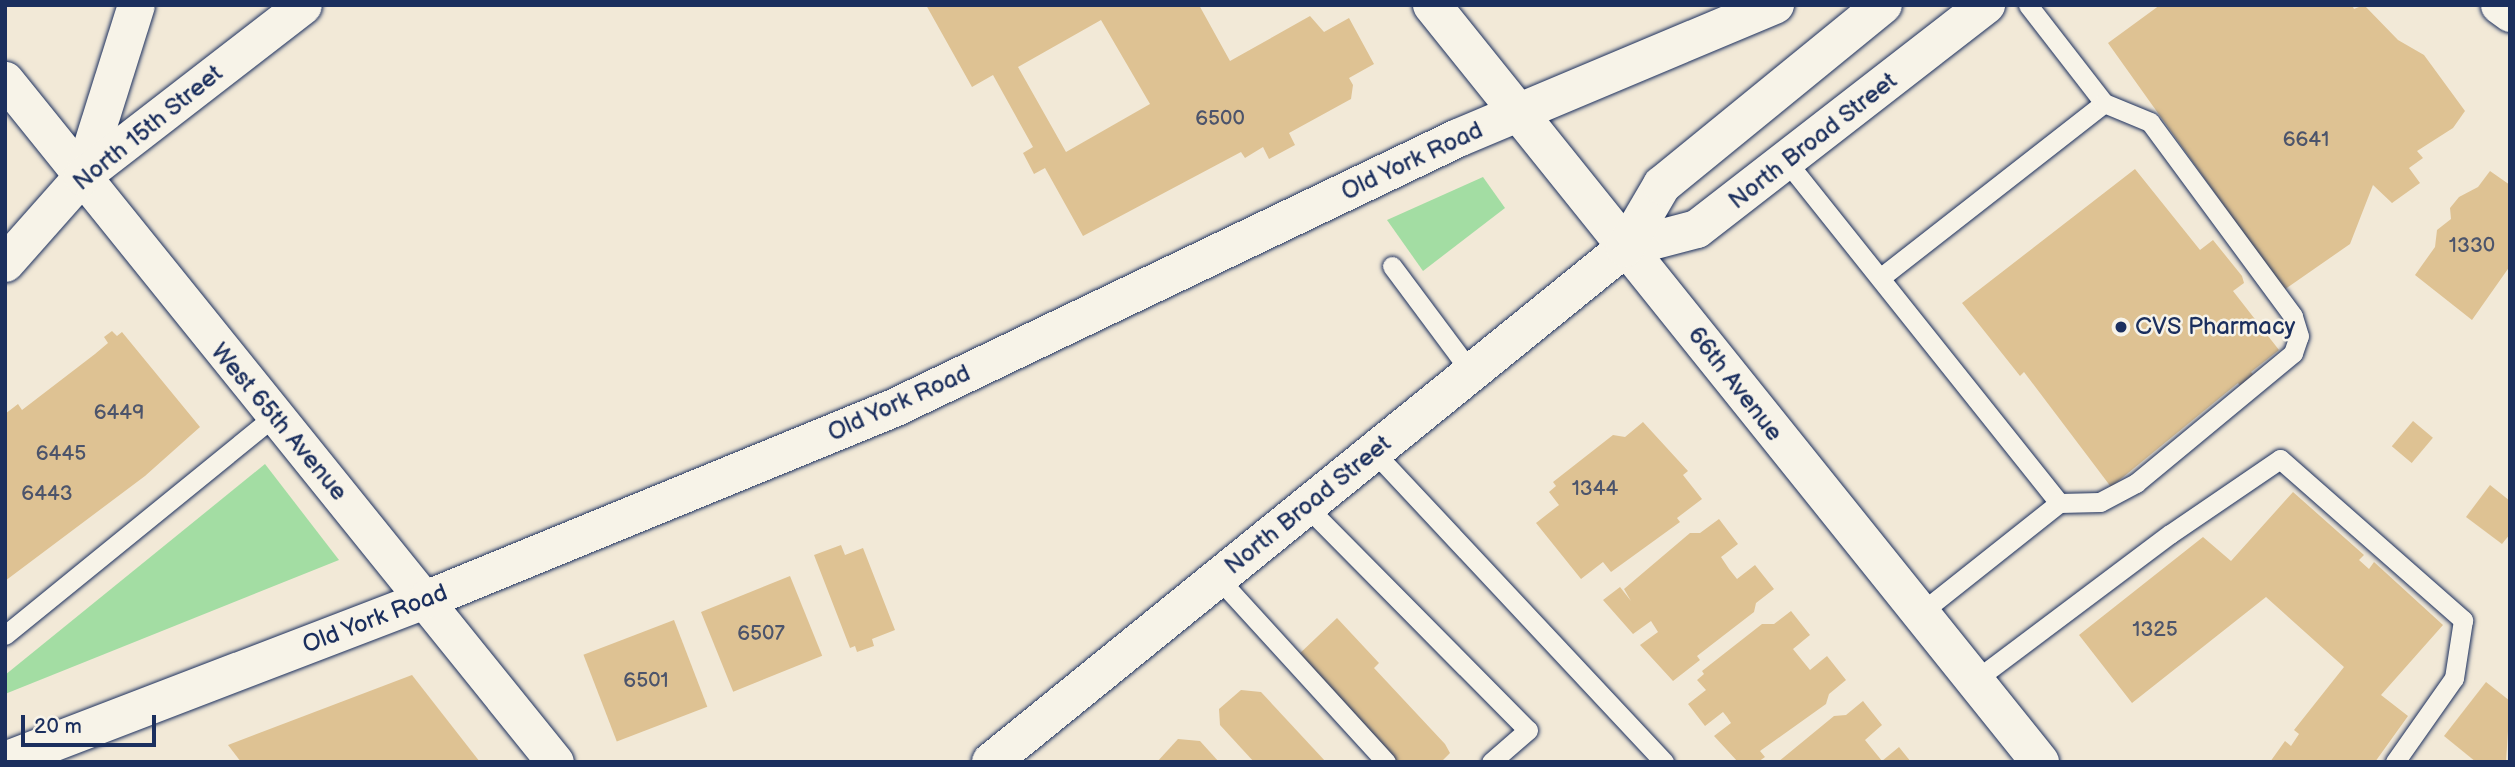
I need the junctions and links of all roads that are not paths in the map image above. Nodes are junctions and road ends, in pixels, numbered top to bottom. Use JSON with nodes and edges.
{"nodes":[{"id":1,"x":136,"y":5,"type":"edge"},
{"id":2,"x":303,"y":5,"type":"edge"},
{"id":3,"x":1432,"y":5,"type":"edge"},
{"id":4,"x":1775,"y":5,"type":"edge"},
{"id":5,"x":1883,"y":5,"type":"edge"},
{"id":6,"x":1986,"y":5,"type":"edge"},
{"id":7,"x":2028,"y":5,"type":"edge"},
{"id":8,"x":2499,"y":5,"type":"edge"},
{"id":9,"x":2510,"y":13,"type":"edge"},
{"id":10,"x":5,"y":80,"type":"edge"},
{"id":11,"x":2104,"y":103,"type":"junction"},
{"id":12,"x":1516,"y":112,"type":"junction"},
{"id":13,"x":1787,"y":162,"type":"junction"},
{"id":14,"x":82,"y":176,"type":"junction"},
{"id":15,"x":1625,"y":248,"type":"junction"},
{"id":16,"x":5,"y":263,"type":"edge"},
{"id":17,"x":1392,"y":266,"type":"dead end"},
{"id":18,"x":1880,"y":278,"type":"junction"},
{"id":19,"x":1471,"y":372,"type":"junction"},
{"id":20,"x":273,"y":417,"type":"junction"},
{"id":21,"x":1373,"y":451,"type":"junction"},
{"id":22,"x":2059,"y":503,"type":"junction"},
{"id":23,"x":1306,"y":506,"type":"junction"},
{"id":24,"x":1218,"y":578,"type":"junction"},
{"id":25,"x":428,"y":599,"type":"junction"},
{"id":26,"x":1919,"y":614,"type":"junction"},
{"id":27,"x":5,"y":635,"type":"edge"},
{"id":28,"x":1974,"y":681,"type":"junction"},
{"id":29,"x":5,"y":761,"type":"edge"},
{"id":30,"x":555,"y":762,"type":"edge"},
{"id":31,"x":991,"y":762,"type":"edge"},
{"id":32,"x":1386,"y":762,"type":"edge"},
{"id":33,"x":1491,"y":762,"type":"edge"},
{"id":34,"x":1664,"y":762,"type":"edge"},
{"id":35,"x":2040,"y":762,"type":"edge"},
{"id":36,"x":2395,"y":762,"type":"edge"}],
"edges":[{"from":1,"to":14,"type":"street"},
{"from":2,"to":14,"type":"street","name":"North 15th Street"},
{"from":3,"to":12,"type":"street","name":"66th Avenue"},
{"from":4,"to":12,"type":"street","name":"Old York Road"},
{"from":5,"to":15,"type":"street","name":"North Broad Street"},
{"from":6,"to":13,"type":"street","name":"North Broad Street"},
{"from":7,"to":11,"type":"lane"},
{"from":8,"to":9,"type":"street"},
{"from":10,"to":14,"type":"street","name":"West 65th Avenue"},
{"from":11,"to":18,"type":"lane"},
{"from":11,"to":22,"type":"lane"},
{"from":12,"to":15,"type":"street","name":"66th Avenue"},
{"from":12,"to":25,"type":"street","name":"Old York Road"},
{"from":13,"to":15,"type":"street","name":"North Broad Street"},
{"from":13,"to":18,"type":"lane"},
{"from":14,"to":16,"type":"street","name":"North 15th Street"},
{"from":14,"to":20,"type":"street","name":"West 65th Avenue"},
{"from":15,"to":19,"type":"street","name":"North Broad Street"},
{"from":15,"to":26,"type":"street","name":"66th Avenue"},
{"from":17,"to":19,"type":"lane"},
{"from":18,"to":22,"type":"lane"},
{"from":19,"to":21,"type":"street","name":"North Broad Street"},
{"from":20,"to":25,"type":"street","name":"West 65th Avenue"},
{"from":20,"to":27,"type":"lane"},
{"from":21,"to":23,"type":"street","name":"North Broad Street"},
{"from":21,"to":34,"type":"lane"},
{"from":22,"to":26,"type":"lane"},
{"from":23,"to":24,"type":"street","name":"North Broad Street"},
{"from":23,"to":33,"type":"lane"},
{"from":24,"to":31,"type":"street","name":"North Broad Street"},
{"from":24,"to":32,"type":"lane"},
{"from":25,"to":29,"type":"street","name":"Old York Road"},
{"from":25,"to":30,"type":"street","name":"West 65th Avenue"},
{"from":26,"to":28,"type":"street","name":"66th Avenue"},
{"from":28,"to":35,"type":"street","name":"66th Avenue"},
{"from":28,"to":36,"type":"lane"}]}
